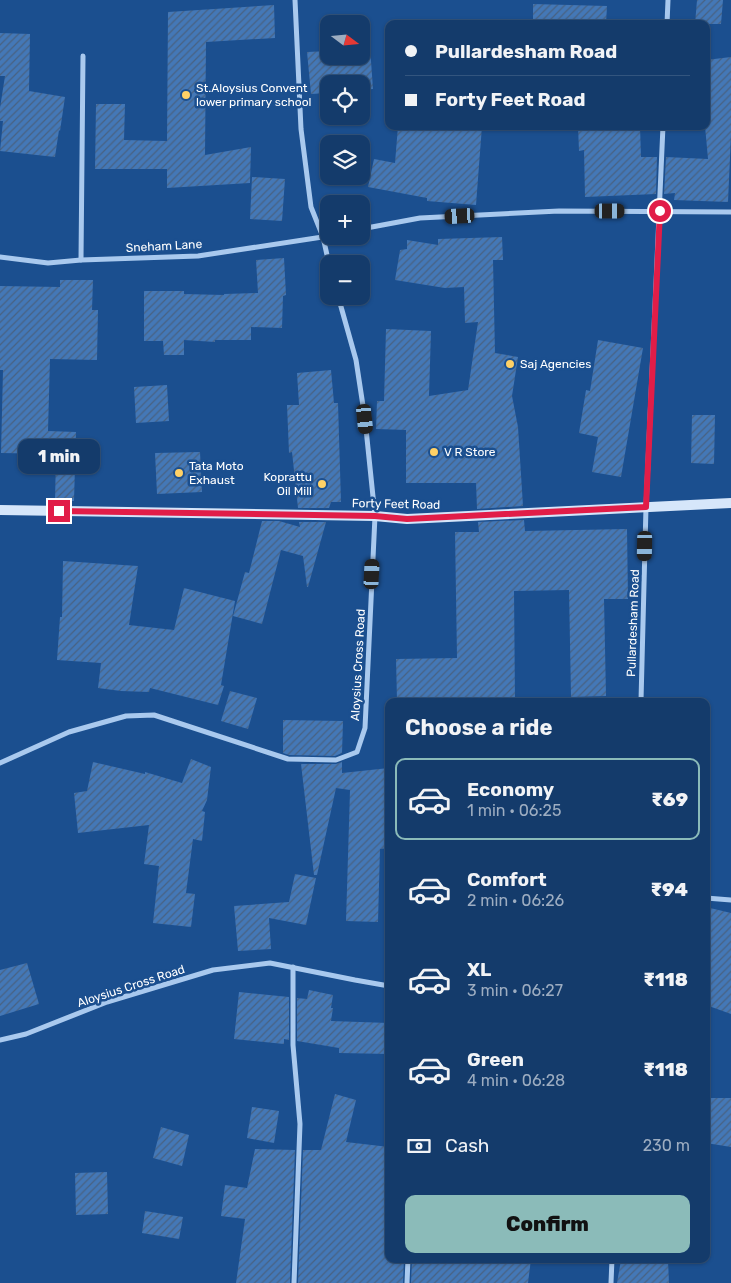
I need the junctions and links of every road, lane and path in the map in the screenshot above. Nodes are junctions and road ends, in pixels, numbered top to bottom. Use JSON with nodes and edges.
{"nodes":[{"id":1,"x":295,"y":0,"type":"edge"},
{"id":2,"x":668,"y":0,"type":"edge"},
{"id":3,"x":667,"y":20,"type":"edge"},
{"id":4,"x":83,"y":56,"type":"dead end"},
{"id":5,"x":663,"y":130,"type":"edge"},
{"id":6,"x":660,"y":211,"type":"junction"},
{"id":7,"x":731,"y":212,"type":"edge"},
{"id":8,"x":320,"y":224,"type":"edge"},
{"id":9,"x":370,"y":227,"type":"edge"},
{"id":10,"x":320,"y":237,"type":"edge"},
{"id":11,"x":0,"y":257,"type":"edge"},
{"id":12,"x":81,"y":260,"type":"junction"},
{"id":13,"x":341,"y":305,"type":"edge"},
{"id":14,"x":731,"y":503,"type":"edge"},
{"id":15,"x":646,"y":507,"type":"junction"},
{"id":16,"x":0,"y":510,"type":"edge"},
{"id":17,"x":375,"y":516,"type":"junction"},
{"id":18,"x":641,"y":698,"type":"edge"},
{"id":19,"x":0,"y":763,"type":"edge"},
{"id":20,"x":710,"y":898,"type":"edge"},
{"id":21,"x":731,"y":900,"type":"edge"},
{"id":22,"x":293,"y":967,"type":"junction"},
{"id":23,"x":385,"y":985,"type":"edge"},
{"id":24,"x":0,"y":1040,"type":"edge"},
{"id":25,"x":408,"y":1263,"type":"edge"},
{"id":26,"x":612,"y":1263,"type":"edge"},
{"id":27,"x":294,"y":1283,"type":"edge"},
{"id":28,"x":407,"y":1283,"type":"edge"},
{"id":29,"x":611,"y":1283,"type":"edge"}],
"edges":[{"from":1,"to":8,"type":"street"},
{"from":2,"to":3,"type":"street"},
{"from":4,"to":12,"type":"street"},
{"from":5,"to":6,"type":"street","name":"Pullardesham Road"},
{"from":6,"to":7,"type":"street"},
{"from":6,"to":9,"type":"street"},
{"from":6,"to":15,"type":"street","name":"Pullardesham Road"},
{"from":10,"to":12,"type":"street","name":"Sneham Lane"},
{"from":11,"to":12,"type":"street","name":"Sneham Lane"},
{"from":13,"to":17,"type":"street","name":"Aloysius Cross Road"},
{"from":14,"to":15,"type":"main road","name":"Forty Feet Road"},
{"from":15,"to":17,"type":"main road","name":"Forty Feet Road"},
{"from":15,"to":18,"type":"street","name":"Pullardesham Road"},
{"from":16,"to":17,"type":"main road","name":"Forty Feet Road"},
{"from":17,"to":19,"type":"street","name":"Aloysius Cross Road"},
{"from":20,"to":21,"type":"street"},
{"from":22,"to":23,"type":"street","name":"Aloysius Cross Road"},
{"from":22,"to":24,"type":"street","name":"Aloysius Cross Road"},
{"from":22,"to":27,"type":"street"},
{"from":25,"to":28,"type":"street"},
{"from":26,"to":29,"type":"street"}]}
